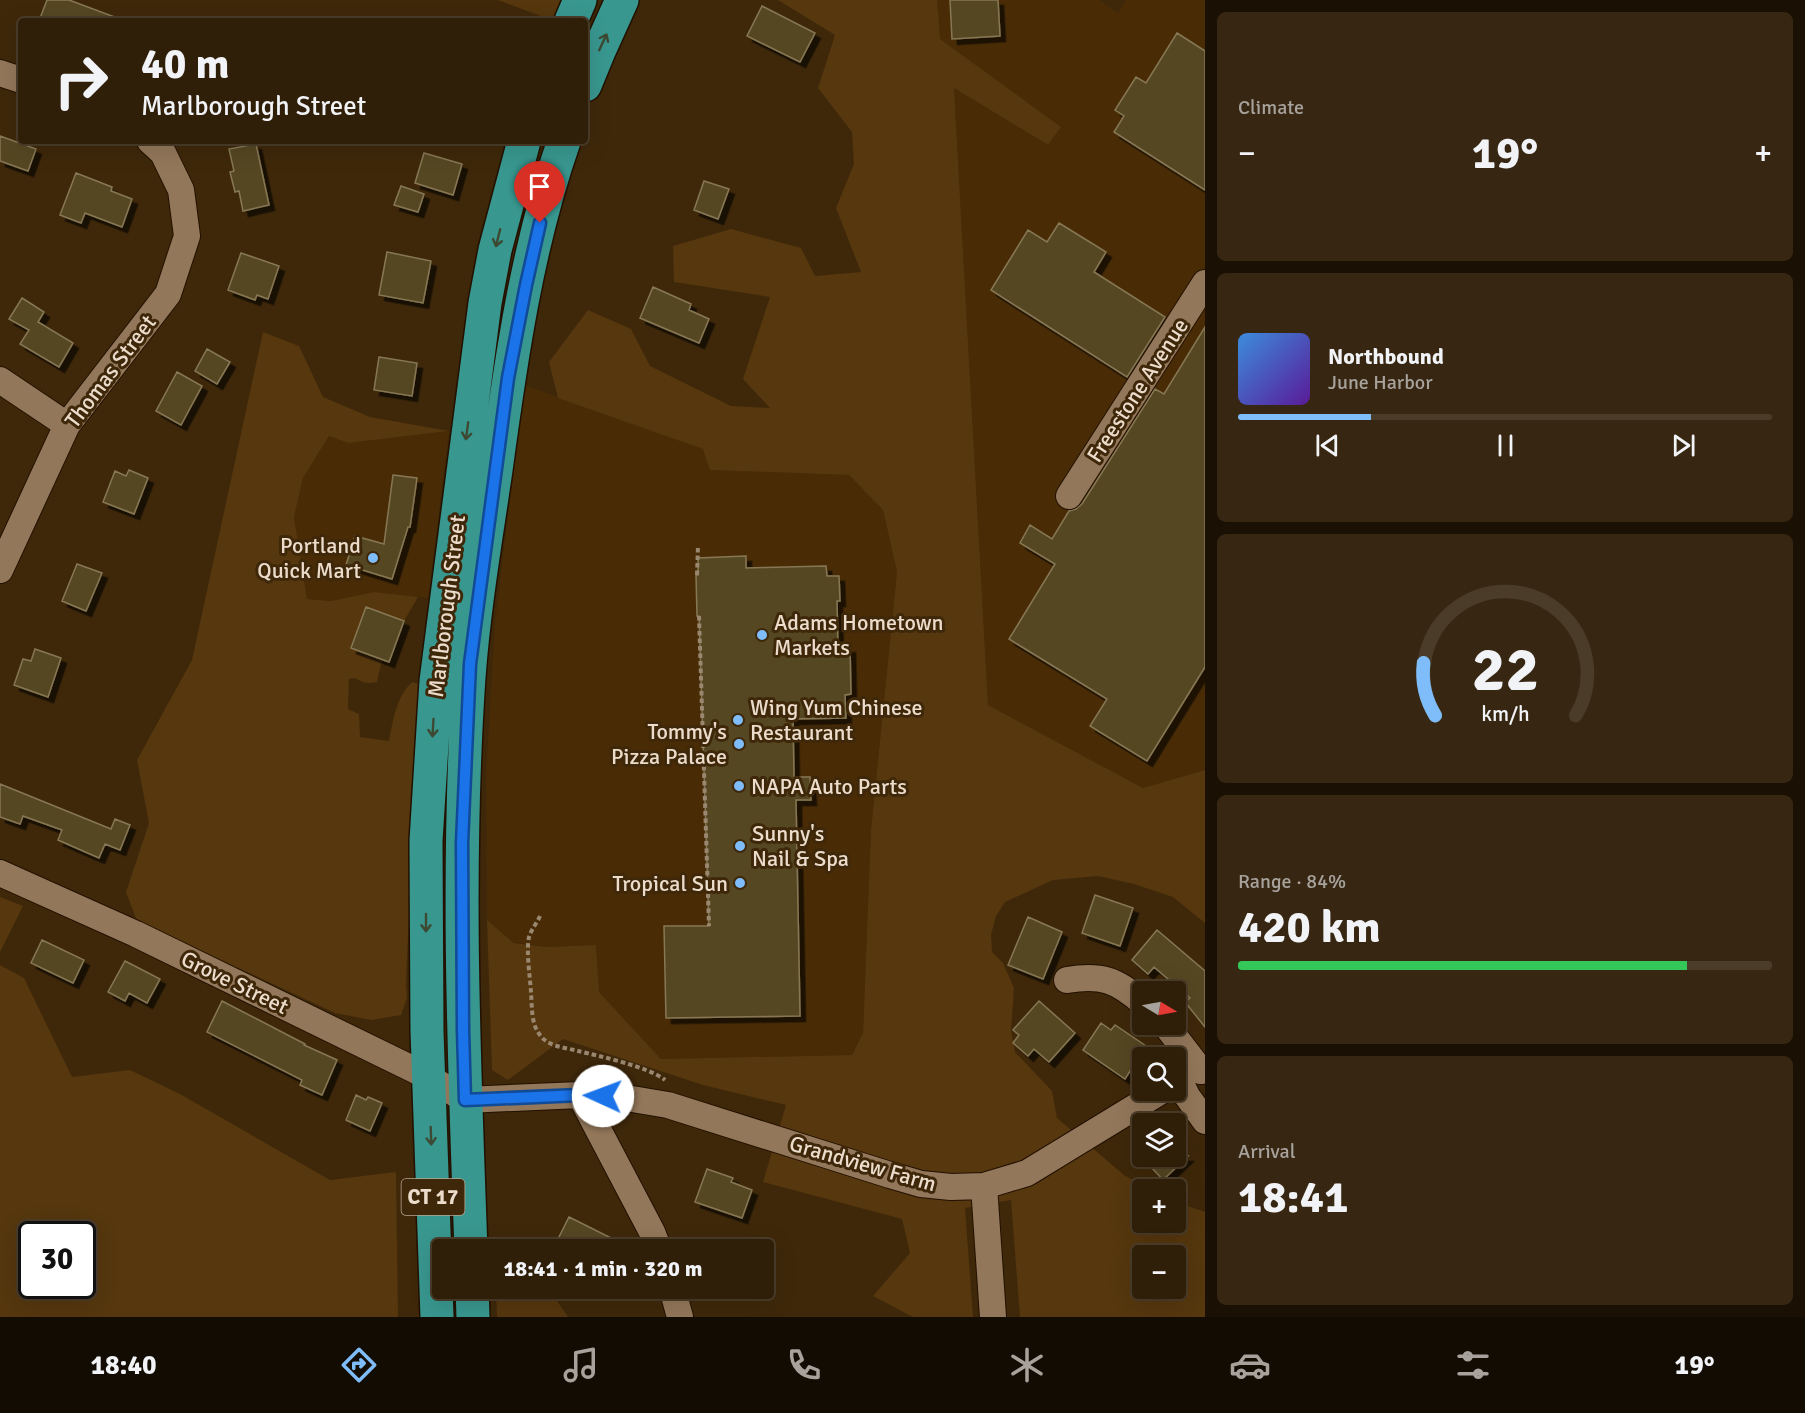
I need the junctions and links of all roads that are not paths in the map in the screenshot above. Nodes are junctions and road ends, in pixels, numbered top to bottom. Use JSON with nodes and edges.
{"nodes":[{"id":1,"x":580,"y":0,"type":"edge"},
{"id":2,"x":622,"y":0,"type":"edge"},
{"id":3,"x":572,"y":18,"type":"edge"},
{"id":4,"x":0,"y":73,"type":"edge"},
{"id":5,"x":588,"y":78,"type":"edge"},
{"id":6,"x":18,"y":79,"type":"edge"},
{"id":7,"x":153,"y":144,"type":"edge"},
{"id":8,"x":523,"y":144,"type":"edge"},
{"id":9,"x":563,"y":144,"type":"edge"},
{"id":10,"x":1205,"y":283,"type":"edge"},
{"id":11,"x":0,"y":381,"type":"edge"},
{"id":12,"x":67,"y":426,"type":"junction"},
{"id":13,"x":1069,"y":496,"type":"dead end"},
{"id":14,"x":0,"y":570,"type":"edge"},
{"id":15,"x":440,"y":643,"type":"junction"},
{"id":16,"x":471,"y":650,"type":"junction"},
{"id":17,"x":0,"y":873,"type":"edge"},
{"id":18,"x":1067,"y":980,"type":"dead end"},
{"id":19,"x":1132,"y":994,"type":"edge"},
{"id":20,"x":429,"y":1077,"type":"junction"},
{"id":21,"x":1186,"y":1088,"type":"edge"},
{"id":22,"x":580,"y":1095,"type":"junction"},
{"id":23,"x":465,"y":1100,"type":"junction"},
{"id":24,"x":1148,"y":1101,"type":"edge"},
{"id":25,"x":1205,"y":1121,"type":"edge"},
{"id":26,"x":984,"y":1186,"type":"junction"},
{"id":27,"x":471,"y":1239,"type":"edge"},
{"id":28,"x":655,"y":1239,"type":"edge"},
{"id":29,"x":472,"y":1299,"type":"edge"},
{"id":30,"x":675,"y":1299,"type":"edge"},
{"id":31,"x":437,"y":1317,"type":"edge"},
{"id":32,"x":473,"y":1317,"type":"edge"},
{"id":33,"x":680,"y":1317,"type":"edge"},
{"id":34,"x":993,"y":1317,"type":"edge"}],
"edges":[{"from":1,"to":3,"type":"highway"},
{"from":5,"to":2,"type":"highway","one_way":true},
{"from":4,"to":6,"type":"street"},
{"from":7,"to":12,"type":"street","name":"Thomas Street"},
{"from":8,"to":15,"type":"highway","name":"Marlborough Street","number":"CT 17","one_way":true},
{"from":9,"to":16,"type":"highway","name":"Marlborough Street","number":"CT 17"},
{"from":10,"to":13,"type":"street","name":"Freestone Avenue"},
{"from":11,"to":12,"type":"street"},
{"from":12,"to":14,"type":"street","name":"Thomas Street"},
{"from":15,"to":16,"type":"highway"},
{"from":15,"to":20,"type":"highway","name":"Marlborough Street","number":"CT 17","one_way":true},
{"from":16,"to":23,"type":"highway","name":"Marlborough Street","number":"CT 17"},
{"from":17,"to":20,"type":"street","name":"Grove Street"},
{"from":18,"to":19,"type":"street"},
{"from":20,"to":23,"type":"street","name":"Grove Street"},
{"from":20,"to":31,"type":"highway","number":"CT 17","one_way":true},
{"from":21,"to":25,"type":"street"},
{"from":22,"to":23,"type":"street","name":"Grandview Farm"},
{"from":22,"to":26,"type":"street","name":"Grandview Farm"},
{"from":22,"to":28,"type":"street"},
{"from":23,"to":27,"type":"highway","number":"CT 17"},
{"from":24,"to":26,"type":"street","name":"Grandview Farm"},
{"from":26,"to":34,"type":"street"},
{"from":29,"to":32,"type":"highway"},
{"from":30,"to":33,"type":"street"}]}
